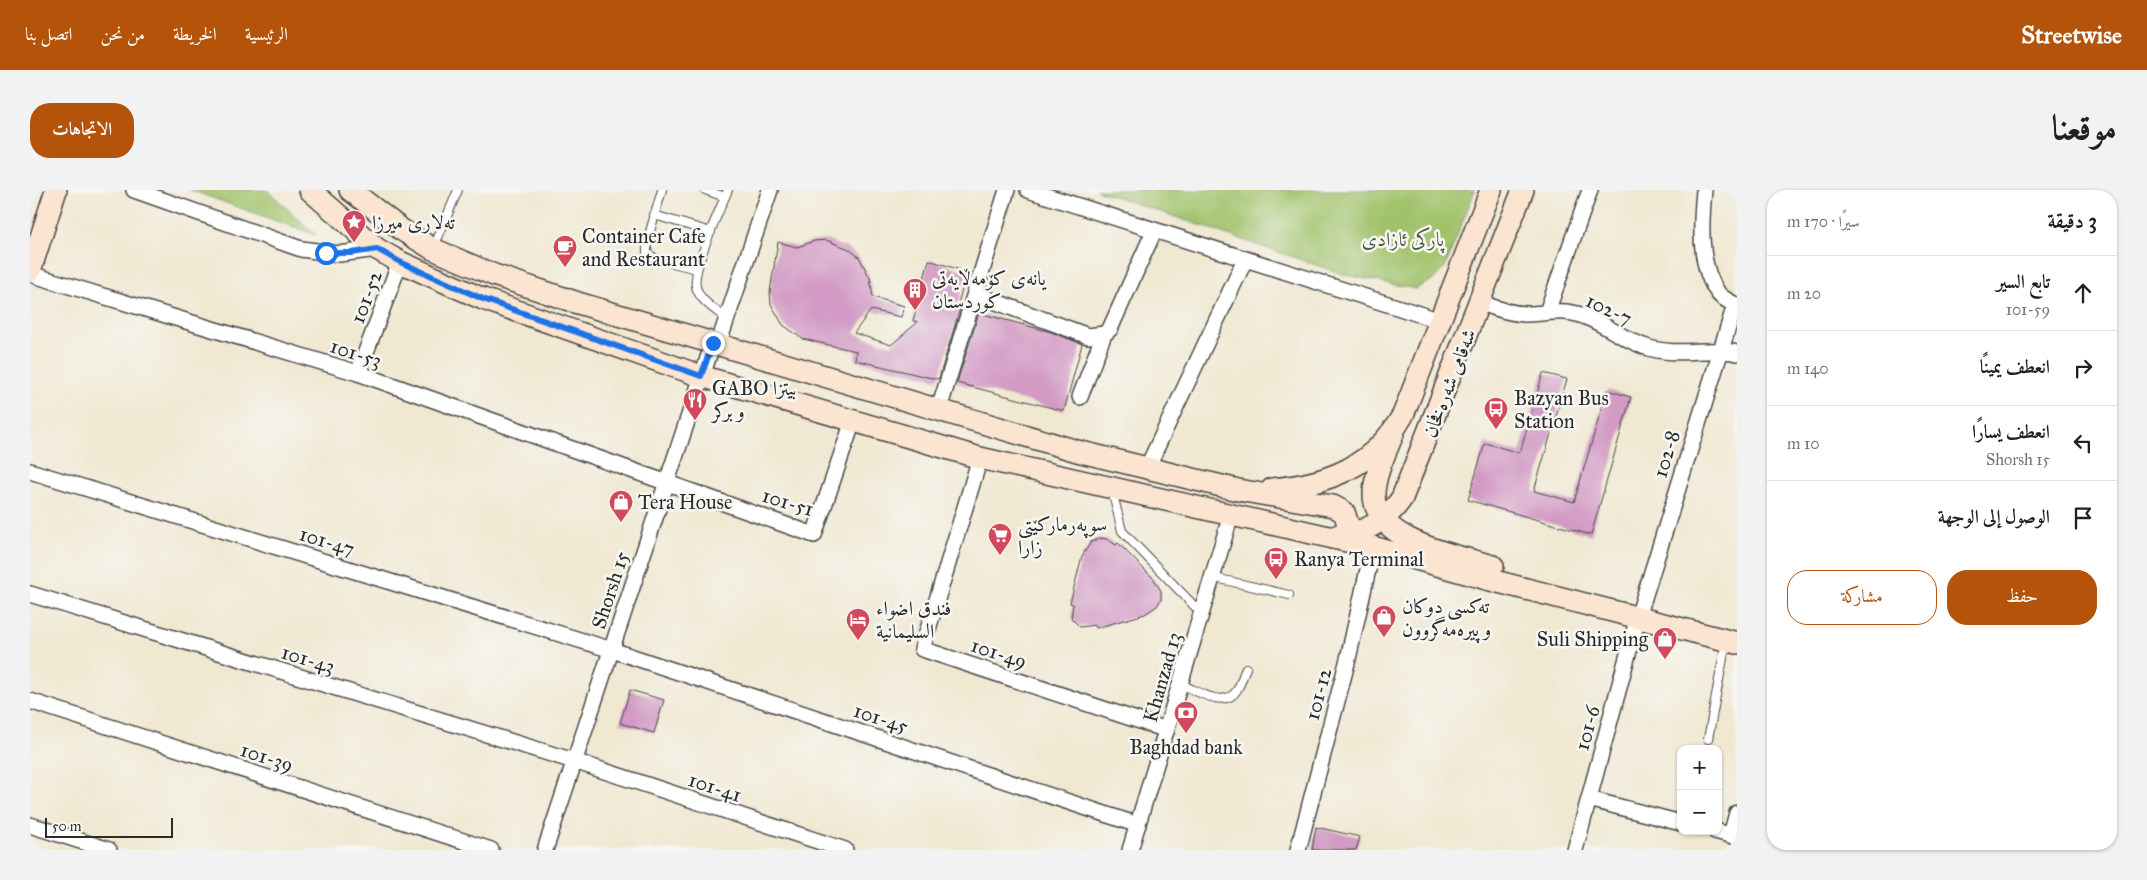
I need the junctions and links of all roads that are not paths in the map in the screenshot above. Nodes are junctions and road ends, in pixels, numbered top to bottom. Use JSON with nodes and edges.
{"nodes":[{"id":1,"x":56,"y":190,"type":"edge"},
{"id":2,"x":134,"y":190,"type":"edge"},
{"id":3,"x":310,"y":190,"type":"edge"},
{"id":4,"x":350,"y":190,"type":"edge"},
{"id":5,"x":458,"y":190,"type":"edge"},
{"id":6,"x":662,"y":190,"type":"edge"},
{"id":7,"x":705,"y":190,"type":"edge"},
{"id":8,"x":770,"y":190,"type":"edge"},
{"id":9,"x":1008,"y":190,"type":"edge"},
{"id":10,"x":1028,"y":190,"type":"edge"},
{"id":11,"x":1491,"y":190,"type":"edge"},
{"id":12,"x":1523,"y":190,"type":"edge"},
{"id":13,"x":1590,"y":190,"type":"edge"},
{"id":14,"x":1704,"y":190,"type":"edge"},
{"id":15,"x":726,"y":194,"type":"edge"},
{"id":16,"x":654,"y":215,"type":"junction"},
{"id":17,"x":1154,"y":231,"type":"junction"},
{"id":18,"x":711,"y":232,"type":"junction"},
{"id":19,"x":377,"y":249,"type":"junction"},
{"id":20,"x":433,"y":249,"type":"junction"},
{"id":21,"x":1245,"y":260,"type":"junction"},
{"id":22,"x":400,"y":262,"type":"junction"},
{"id":23,"x":697,"y":269,"type":"junction"},
{"id":24,"x":30,"y":272,"type":"edge"},
{"id":25,"x":975,"y":294,"type":"junction"},
{"id":26,"x":1480,"y":302,"type":"junction"},
{"id":27,"x":1736,"y":305,"type":"edge"},
{"id":28,"x":1547,"y":312,"type":"junction"},
{"id":29,"x":727,"y":319,"type":"junction"},
{"id":30,"x":1441,"y":321,"type":"junction"},
{"id":31,"x":1104,"y":334,"type":"junction"},
{"id":32,"x":716,"y":344,"type":"junction"},
{"id":33,"x":1721,"y":349,"type":"junction"},
{"id":34,"x":1737,"y":353,"type":"edge"},
{"id":35,"x":358,"y":374,"type":"junction"},
{"id":36,"x":701,"y":376,"type":"junction"},
{"id":37,"x":1080,"y":397,"type":"dead end"},
{"id":38,"x":939,"y":409,"type":"junction"},
{"id":39,"x":853,"y":421,"type":"junction"},
{"id":40,"x":1393,"y":434,"type":"junction"},
{"id":41,"x":980,"y":458,"type":"junction"},
{"id":42,"x":1148,"y":468,"type":"junction"},
{"id":43,"x":30,"y":472,"type":"edge"},
{"id":44,"x":666,"y":482,"type":"junction"},
{"id":45,"x":1112,"y":490,"type":"junction"},
{"id":46,"x":1238,"y":490,"type":"junction"},
{"id":47,"x":1231,"y":514,"type":"junction"},
{"id":48,"x":1383,"y":520,"type":"junction"},
{"id":49,"x":1332,"y":538,"type":"junction"},
{"id":50,"x":1373,"y":547,"type":"junction"},
{"id":51,"x":1211,"y":577,"type":"junction"},
{"id":52,"x":30,"y":594,"type":"edge"},
{"id":53,"x":1289,"y":595,"type":"dead end"},
{"id":54,"x":1640,"y":610,"type":"junction"},
{"id":55,"x":1201,"y":613,"type":"junction"},
{"id":56,"x":1734,"y":637,"type":"edge"},
{"id":57,"x":612,"y":650,"type":"junction"},
{"id":58,"x":1246,"y":668,"type":"dead end"},
{"id":59,"x":1180,"y":684,"type":"junction"},
{"id":60,"x":30,"y":701,"type":"edge"},
{"id":61,"x":1167,"y":730,"type":"junction"},
{"id":62,"x":1708,"y":739,"type":"dead end"},
{"id":63,"x":574,"y":761,"type":"junction"},
{"id":64,"x":1589,"y":799,"type":"junction"},
{"id":65,"x":1737,"y":813,"type":"edge"},
{"id":66,"x":1677,"y":822,"type":"edge"},
{"id":67,"x":1138,"y":825,"type":"junction"},
{"id":68,"x":30,"y":826,"type":"edge"},
{"id":69,"x":1734,"y":836,"type":"edge"},
{"id":70,"x":109,"y":850,"type":"edge"},
{"id":71,"x":491,"y":850,"type":"edge"},
{"id":72,"x":545,"y":850,"type":"edge"},
{"id":73,"x":845,"y":850,"type":"edge"},
{"id":74,"x":1130,"y":850,"type":"edge"},
{"id":75,"x":1298,"y":850,"type":"edge"},
{"id":76,"x":1575,"y":850,"type":"edge"}],
"edges":[{"from":1,"to":24,"type":"main road"},
{"from":2,"to":19,"type":"street"},
{"from":3,"to":19,"type":"main road"},
{"from":4,"to":20,"type":"main road"},
{"from":5,"to":20,"type":"lane"},
{"from":6,"to":16,"type":"lane"},
{"from":7,"to":15,"type":"lane"},
{"from":8,"to":29,"type":"street","name":"Shorsh 15"},
{"from":9,"to":25,"type":"street"},
{"from":10,"to":17,"type":"street"},
{"from":11,"to":30,"type":"main road"},
{"from":12,"to":26,"type":"main road","name":"شەقامی شەرەفخان"},
{"from":13,"to":28,"type":"street"},
{"from":14,"to":27,"type":"street"},
{"from":15,"to":18,"type":"lane"},
{"from":16,"to":18,"type":"lane"},
{"from":16,"to":23,"type":"lane"},
{"from":17,"to":21,"type":"street"},
{"from":17,"to":31,"type":"street"},
{"from":18,"to":23,"type":"lane"},
{"from":19,"to":22,"type":"main road"},
{"from":20,"to":32,"type":"main road"},
{"from":21,"to":30,"type":"street"},
{"from":21,"to":42,"type":"street"},
{"from":22,"to":35,"type":"street","name":"101-52"},
{"from":22,"to":36,"type":"main road"},
{"from":23,"to":29,"type":"lane"},
{"from":24,"to":35,"type":"street","name":"101-53"},
{"from":25,"to":31,"type":"street"},
{"from":25,"to":38,"type":"street"},
{"from":26,"to":28,"type":"street","name":"102-7"},
{"from":26,"to":48,"type":"main road","name":"شەقامی شەرەفخان"},
{"from":27,"to":33,"type":"street","name":"102-8"},
{"from":28,"to":33,"type":"street","name":"102-7"},
{"from":29,"to":32,"type":"street","name":"Shorsh 15"},
{"from":30,"to":40,"type":"main road"},
{"from":31,"to":37,"type":"street"},
{"from":32,"to":36,"type":"street","name":"Shorsh 15"},
{"from":32,"to":38,"type":"main road"},
{"from":33,"to":34,"type":"street","name":"102-7"},
{"from":33,"to":54,"type":"street","name":"102-8"},
{"from":35,"to":44,"type":"street","name":"101-53"},
{"from":36,"to":39,"type":"main road"},
{"from":36,"to":44,"type":"street","name":"Shorsh 15"},
{"from":38,"to":42,"type":"main road"},
{"from":39,"to":41,"type":"main road"},
{"from":39,"to":44,"type":"street","name":"101-51"},
{"from":40,"to":46,"type":"main road"},
{"from":40,"to":48,"type":"main road"},
{"from":41,"to":45,"type":"main road"},
{"from":41,"to":61,"type":"street","name":"101-49"},
{"from":42,"to":46,"type":"main road"},
{"from":43,"to":57,"type":"street","name":"101-47"},
{"from":44,"to":57,"type":"street","name":"Shorsh 15"},
{"from":45,"to":47,"type":"main road"},
{"from":45,"to":55,"type":"lane"},
{"from":46,"to":47,"type":"main road"},
{"from":46,"to":49,"type":"main road"},
{"from":47,"to":49,"type":"main road"},
{"from":47,"to":51,"type":"street","name":"Khanzad 13"},
{"from":48,"to":49,"type":"main road","name":"شەقامی شەرەفخان"},
{"from":48,"to":54,"type":"main road"},
{"from":49,"to":50,"type":"main road"},
{"from":50,"to":54,"type":"main road"},
{"from":50,"to":75,"type":"street","name":"101-12"},
{"from":51,"to":53,"type":"lane"},
{"from":51,"to":55,"type":"street","name":"Khanzad 13"},
{"from":52,"to":63,"type":"street","name":"101-43"},
{"from":54,"to":56,"type":"main road"},
{"from":54,"to":64,"type":"street","name":"101-6"},
{"from":55,"to":59,"type":"street","name":"Khanzad 13"},
{"from":56,"to":62,"type":"lane"},
{"from":57,"to":63,"type":"street","name":"Shorsh 15"},
{"from":57,"to":67,"type":"street","name":"101-45"},
{"from":58,"to":59,"type":"lane"},
{"from":59,"to":61,"type":"street","name":"Khanzad 13"},
{"from":60,"to":71,"type":"street","name":"101-39"},
{"from":61,"to":67,"type":"street","name":"Khanzad 13"},
{"from":63,"to":72,"type":"street","name":"Shorsh 15"},
{"from":63,"to":73,"type":"street","name":"101-41"},
{"from":64,"to":66,"type":"street"},
{"from":64,"to":76,"type":"street","name":"101-6"},
{"from":65,"to":69,"type":"street"},
{"from":67,"to":74,"type":"street","name":"Khanzad 13"},
{"from":68,"to":70,"type":"street"}]}
